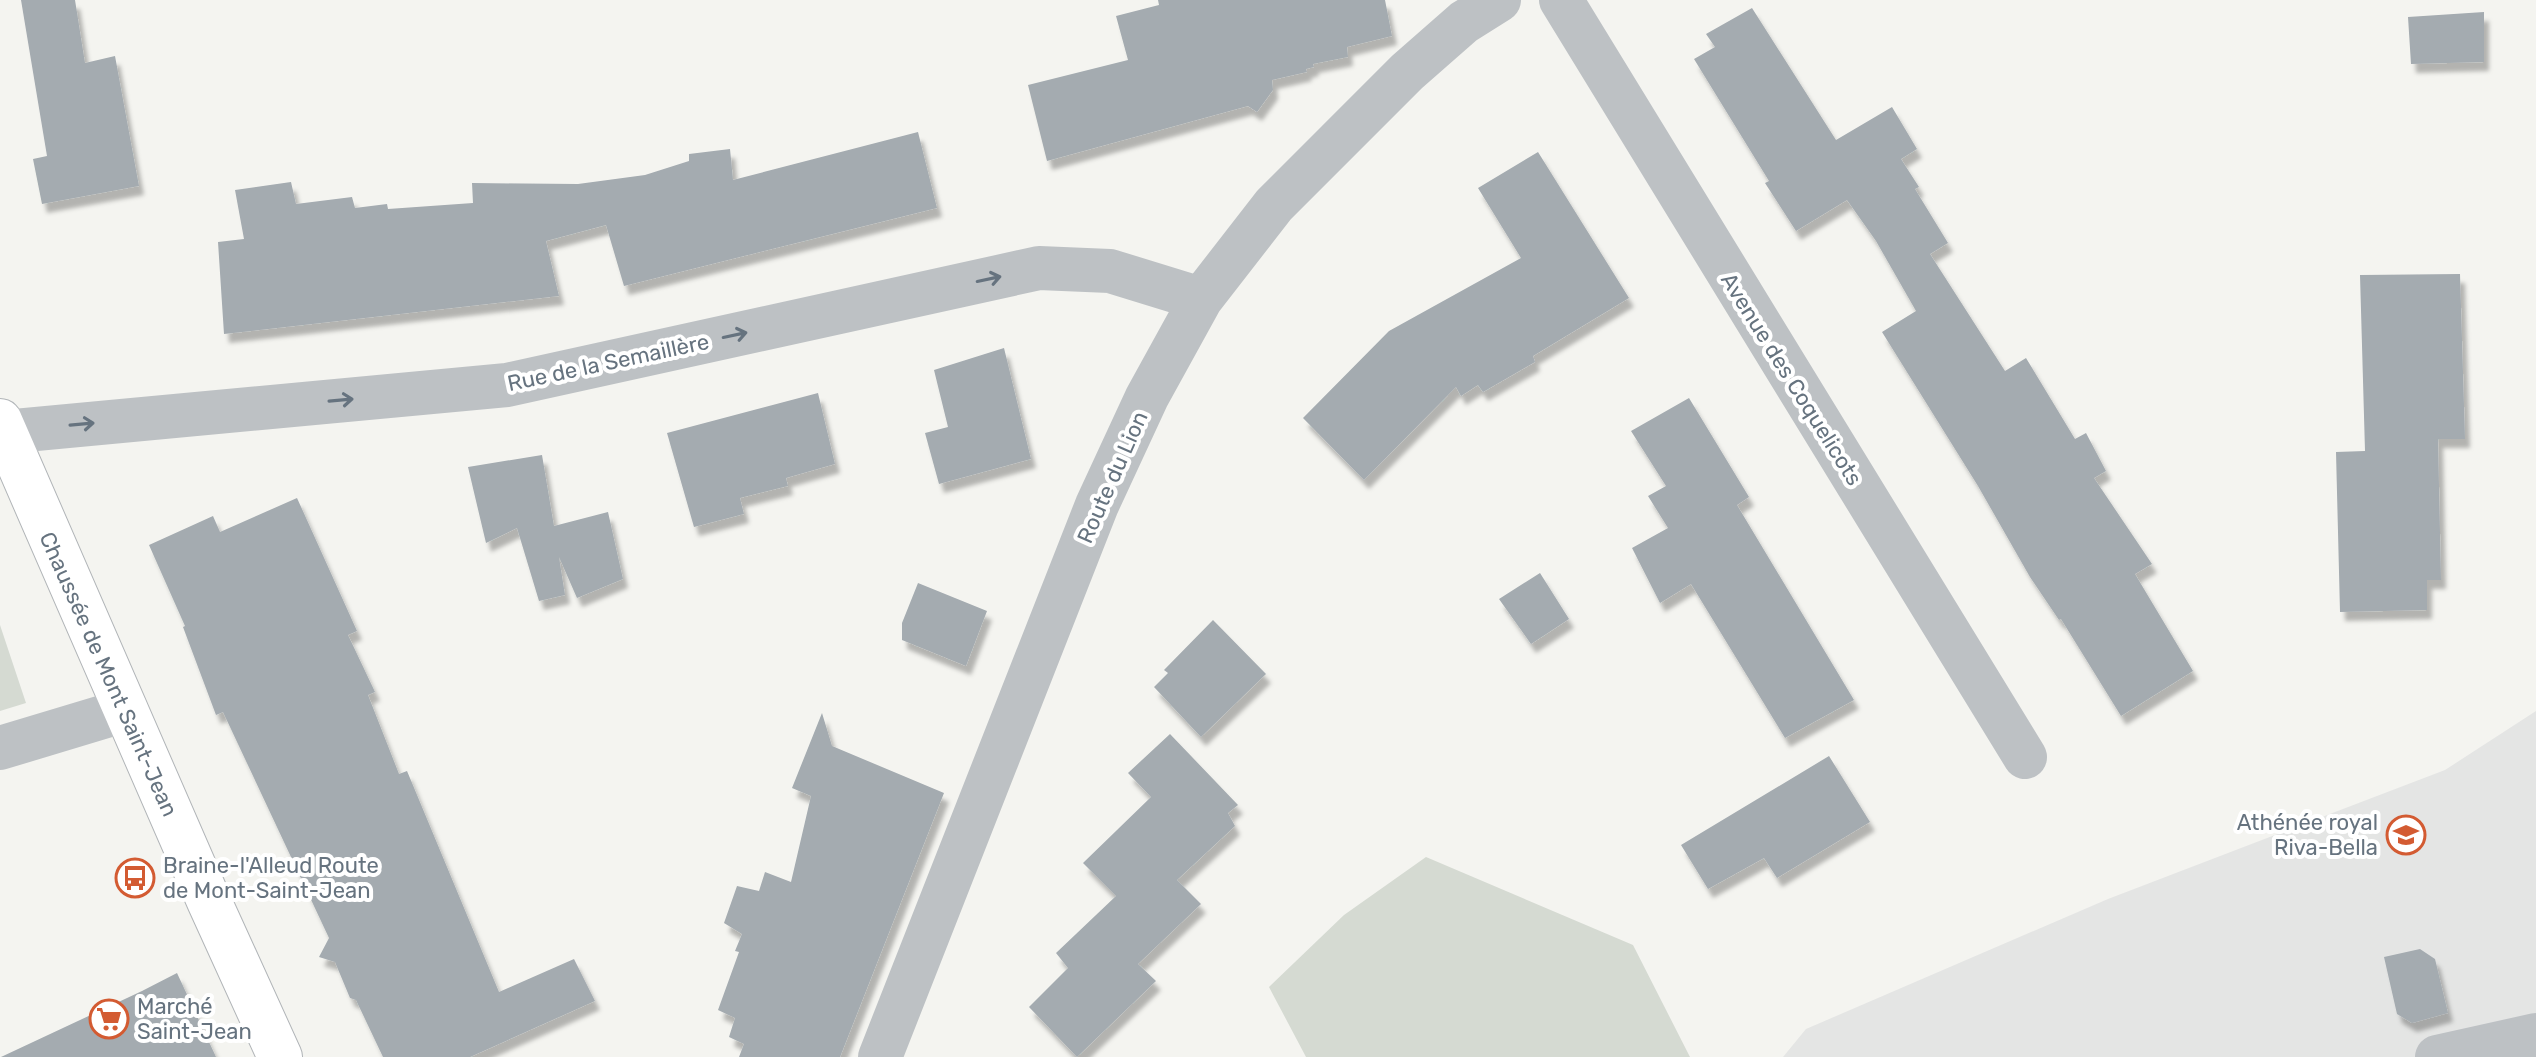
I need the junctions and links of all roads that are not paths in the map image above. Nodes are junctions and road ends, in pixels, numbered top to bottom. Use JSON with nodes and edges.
{"nodes":[{"id":1,"x":1561,"y":0,"type":"edge"},
{"id":2,"x":1471,"y":7,"type":"edge"},
{"id":3,"x":1201,"y":299,"type":"junction"},
{"id":4,"x":2,"y":426,"type":"edge"},
{"id":5,"x":126,"y":710,"type":"junction"},
{"id":6,"x":0,"y":748,"type":"edge"},
{"id":7,"x":2025,"y":757,"type":"dead end"},
{"id":8,"x":2536,"y":1035,"type":"edge"},
{"id":9,"x":280,"y":1057,"type":"edge"},
{"id":10,"x":880,"y":1057,"type":"edge"},
{"id":11,"x":2437,"y":1057,"type":"edge"}],
"edges":[{"from":1,"to":7,"type":"street","name":"Avenue des Coquelicots"},
{"from":2,"to":3,"type":"street","name":"Route du Lion"},
{"from":4,"to":3,"type":"street","name":"Rue de la Semaillère","one_way":true},
{"from":3,"to":10,"type":"street","name":"Route du Lion"},
{"from":4,"to":5,"type":"main road","name":"Chaussée de Mont Saint-Jean"},
{"from":5,"to":6,"type":"street"},
{"from":5,"to":9,"type":"main road","name":"Chaussée de Mont Saint-Jean"},
{"from":8,"to":11,"type":"street"}]}
